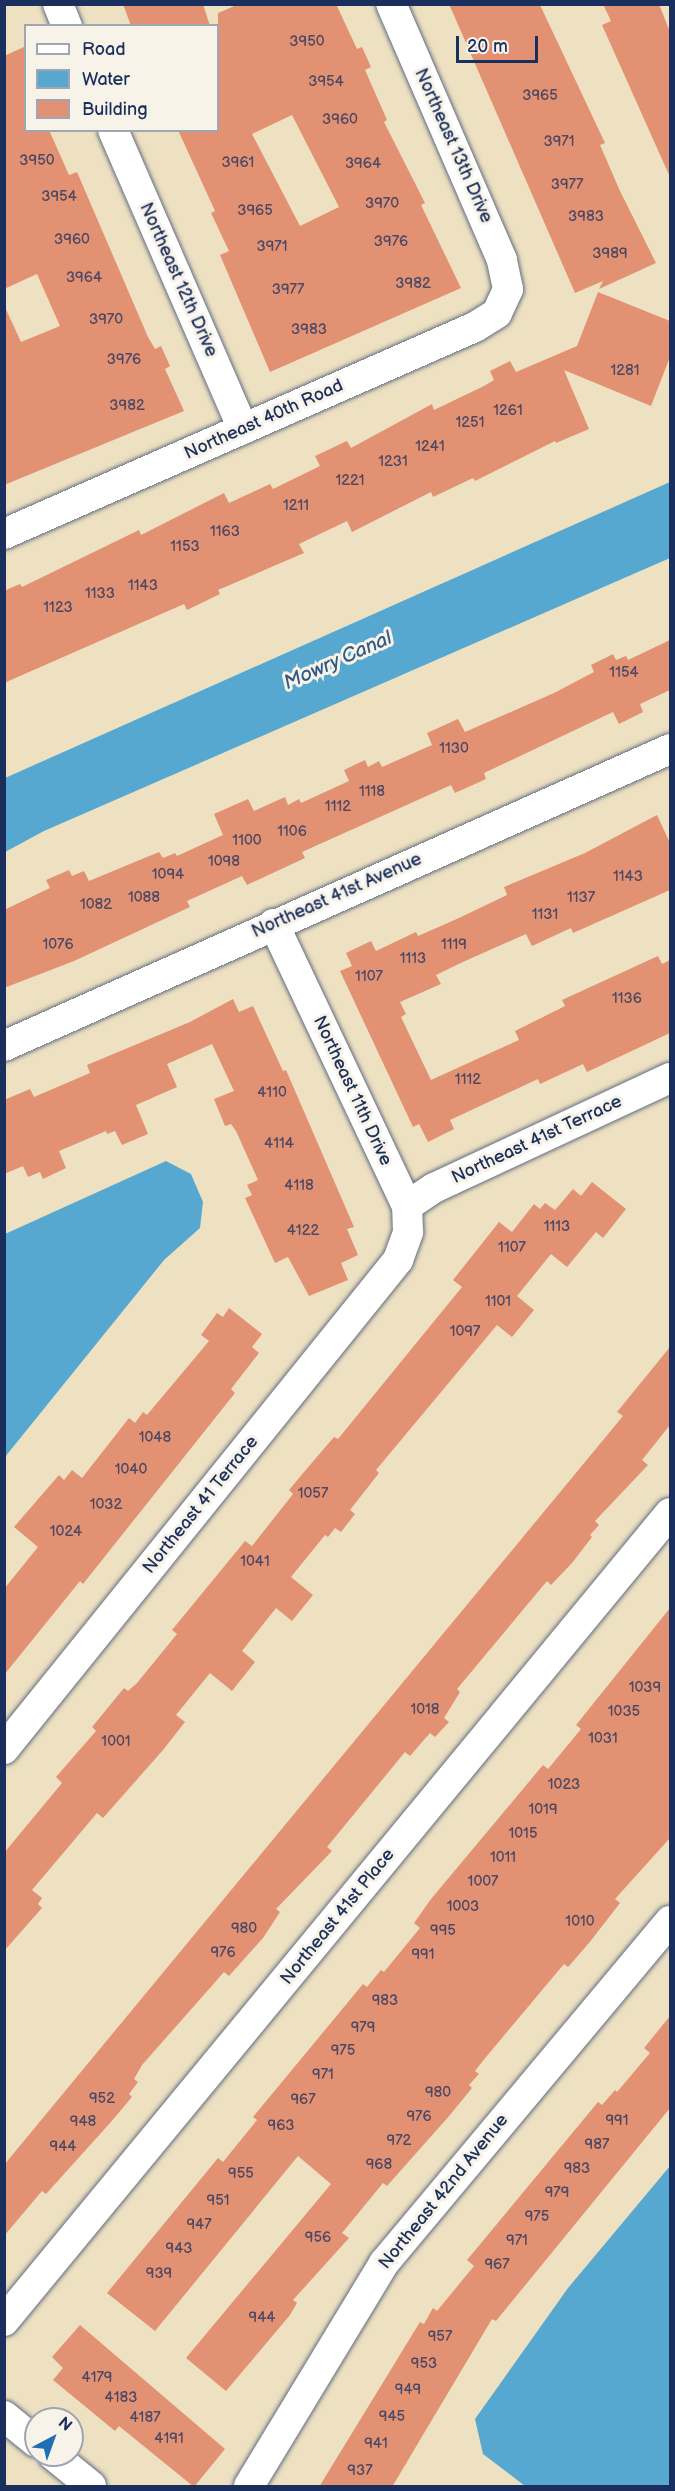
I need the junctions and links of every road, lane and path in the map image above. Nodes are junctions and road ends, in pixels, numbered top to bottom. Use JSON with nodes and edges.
{"nodes":[{"id":1,"x":58,"y":4,"type":"edge"},
{"id":2,"x":391,"y":4,"type":"edge"},
{"id":3,"x":67,"y":24,"type":"edge"},
{"id":4,"x":114,"y":132,"type":"edge"},
{"id":5,"x":508,"y":289,"type":"joint"},
{"id":6,"x":243,"y":429,"type":"junction"},
{"id":7,"x":4,"y":534,"type":"edge"},
{"id":8,"x":670,"y":749,"type":"edge"},
{"id":9,"x":274,"y":924,"type":"junction"},
{"id":10,"x":4,"y":1046,"type":"edge"},
{"id":11,"x":670,"y":1078,"type":"edge"},
{"id":12,"x":407,"y":1206,"type":"junction"},
{"id":13,"x":398,"y":1260,"type":"joint"},
{"id":14,"x":670,"y":1512,"type":"edge"},
{"id":15,"x":4,"y":1749,"type":"edge"},
{"id":16,"x":670,"y":1920,"type":"edge"},
{"id":17,"x":4,"y":2320,"type":"edge"},
{"id":18,"x":4,"y":2416,"type":"edge"},
{"id":19,"x":24,"y":2432,"type":"edge"},
{"id":20,"x":67,"y":2467,"type":"edge"},
{"id":21,"x":91,"y":2487,"type":"edge"},
{"id":22,"x":249,"y":2487,"type":"edge"}],
"edges":[{"from":1,"to":3,"type":"street"},
{"from":2,"to":5,"type":"street","name":"Northeast 13th Drive"},
{"from":4,"to":6,"type":"street","name":"Northeast 12th Drive"},
{"from":5,"to":6,"type":"street","name":"Northeast 40th Road"},
{"from":6,"to":7,"type":"street","name":"Northeast 40th Road"},
{"from":8,"to":9,"type":"street","name":"Northeast 41st Avenue"},
{"from":9,"to":10,"type":"street","name":"Northeast 41st Avenue"},
{"from":9,"to":12,"type":"street","name":"Northeast 11th Drive"},
{"from":11,"to":12,"type":"street","name":"Northeast 41st Terrace"},
{"from":12,"to":13,"type":"street","name":"Northeast 11th Drive"},
{"from":13,"to":15,"type":"street","name":"Northeast 41 Terrace"},
{"from":14,"to":17,"type":"street","name":"Northeast 41st Place"},
{"from":16,"to":22,"type":"street","name":"Northeast 42nd Avenue"},
{"from":18,"to":19,"type":"street"},
{"from":20,"to":21,"type":"street"}]}
